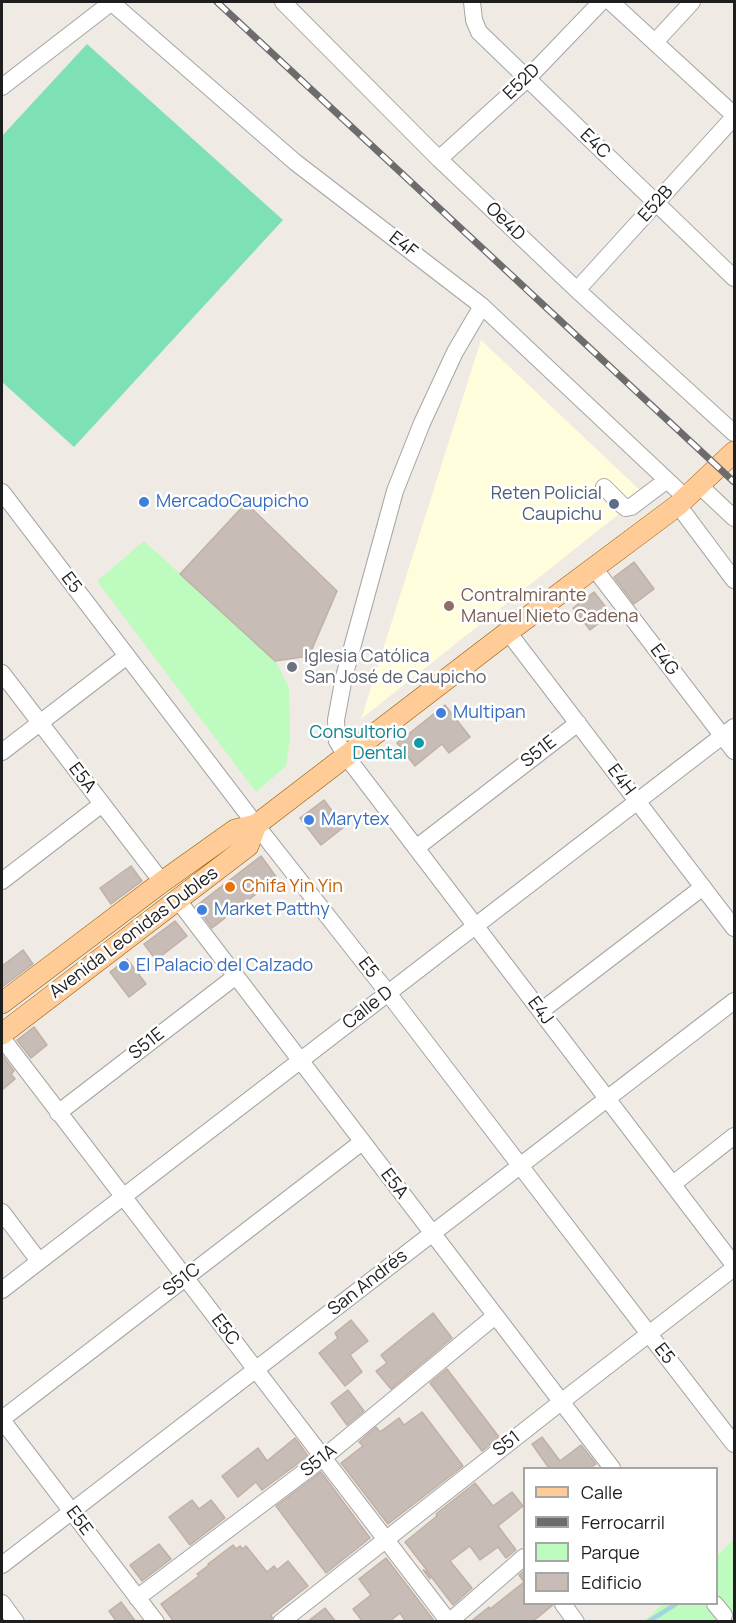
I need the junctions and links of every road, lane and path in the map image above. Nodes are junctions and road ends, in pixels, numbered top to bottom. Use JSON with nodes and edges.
{"nodes":[{"id":1,"x":111,"y":2,"type":"edge"},
{"id":2,"x":283,"y":2,"type":"edge"},
{"id":3,"x":472,"y":2,"type":"edge"},
{"id":4,"x":601,"y":2,"type":"edge"},
{"id":5,"x":611,"y":2,"type":"edge"},
{"id":6,"x":692,"y":2,"type":"edge"},
{"id":7,"x":655,"y":42,"type":"junction"},
{"id":8,"x":527,"y":79,"type":"junction"},
{"id":9,"x":2,"y":87,"type":"edge"},
{"id":10,"x":735,"y":116,"type":"edge"},
{"id":11,"x":439,"y":159,"type":"junction"},
{"id":12,"x":657,"y":203,"type":"junction"},
{"id":13,"x":735,"y":278,"type":"edge"},
{"id":14,"x":577,"y":290,"type":"junction"},
{"id":15,"x":482,"y":306,"type":"junction"},
{"id":16,"x":735,"y":433,"type":"edge"},
{"id":17,"x":735,"y":452,"type":"edge"},
{"id":18,"x":667,"y":480,"type":"junction"},
{"id":19,"x":604,"y":487,"type":"dead end"},
{"id":20,"x":2,"y":492,"type":"edge"},
{"id":21,"x":688,"y":496,"type":"junction"},
{"id":22,"x":735,"y":518,"type":"edge"},
{"id":23,"x":594,"y":568,"type":"junction"},
{"id":24,"x":735,"y":580,"type":"edge"},
{"id":25,"x":508,"y":632,"type":"junction"},
{"id":26,"x":127,"y":656,"type":"junction"},
{"id":27,"x":2,"y":673,"type":"edge"},
{"id":28,"x":39,"y":723,"type":"junction"},
{"id":29,"x":578,"y":723,"type":"junction"},
{"id":30,"x":729,"y":731,"type":"edge"},
{"id":31,"x":2,"y":752,"type":"edge"},
{"id":32,"x":735,"y":752,"type":"edge"},
{"id":33,"x":346,"y":756,"type":"junction"},
{"id":34,"x":637,"y":801,"type":"junction"},
{"id":35,"x":102,"y":804,"type":"junction"},
{"id":36,"x":256,"y":825,"type":"junction"},
{"id":37,"x":416,"y":848,"type":"junction"},
{"id":38,"x":2,"y":881,"type":"edge"},
{"id":39,"x":162,"y":882,"type":"junction"},
{"id":40,"x":703,"y":887,"type":"junction"},
{"id":41,"x":177,"y":899,"type":"junction"},
{"id":42,"x":476,"y":926,"type":"junction"},
{"id":43,"x":735,"y":928,"type":"edge"},
{"id":44,"x":236,"y":976,"type":"junction"},
{"id":45,"x":388,"y":993,"type":"junction"},
{"id":46,"x":735,"y":1001,"type":"edge"},
{"id":47,"x":2,"y":1003,"type":"edge"},
{"id":48,"x":541,"y":1011,"type":"junction"},
{"id":49,"x":2,"y":1036,"type":"edge"},
{"id":50,"x":300,"y":1060,"type":"junction"},
{"id":51,"x":608,"y":1099,"type":"junction"},
{"id":52,"x":58,"y":1113,"type":"junction"},
{"id":53,"x":735,"y":1136,"type":"edge"},
{"id":54,"x":362,"y":1142,"type":"junction"},
{"id":55,"x":520,"y":1166,"type":"junction"},
{"id":56,"x":673,"y":1184,"type":"junction"},
{"id":57,"x":123,"y":1197,"type":"junction"},
{"id":58,"x":2,"y":1212,"type":"edge"},
{"id":59,"x":432,"y":1234,"type":"junction"},
{"id":60,"x":39,"y":1261,"type":"junction"},
{"id":61,"x":735,"y":1266,"type":"edge"},
{"id":62,"x":185,"y":1278,"type":"junction"},
{"id":63,"x":2,"y":1290,"type":"edge"},
{"id":64,"x":495,"y":1316,"type":"junction"},
{"id":65,"x":649,"y":1334,"type":"junction"},
{"id":66,"x":255,"y":1370,"type":"junction"},
{"id":67,"x":561,"y":1402,"type":"junction"},
{"id":68,"x":2,"y":1419,"type":"edge"},
{"id":69,"x":735,"y":1444,"type":"edge"},
{"id":70,"x":323,"y":1458,"type":"junction"},
{"id":71,"x":611,"y":1467,"type":"edge"},
{"id":72,"x":71,"y":1511,"type":"junction"},
{"id":73,"x":386,"y":1540,"type":"junction"},
{"id":74,"x":523,"y":1559,"type":"edge"},
{"id":75,"x":2,"y":1565,"type":"edge"},
{"id":76,"x":137,"y":1598,"type":"junction"},
{"id":77,"x":2,"y":1603,"type":"edge"},
{"id":78,"x":564,"y":1605,"type":"edge"},
{"id":79,"x":449,"y":1621,"type":"edge"},
{"id":80,"x":15,"y":1622,"type":"edge"},
{"id":81,"x":156,"y":1622,"type":"edge"},
{"id":82,"x":281,"y":1622,"type":"edge"},
{"id":83,"x":576,"y":1622,"type":"edge"}],
"edges":[{"from":1,"to":9,"type":"street"},
{"from":1,"to":15,"type":"street","name":"E4F"},
{"from":2,"to":11,"type":"street","name":"Oe4D"},
{"from":3,"to":8,"type":"street","name":"E4C"},
{"from":4,"to":8,"type":"street","name":"E52D"},
{"from":5,"to":7,"type":"street"},
{"from":6,"to":7,"type":"street"},
{"from":7,"to":10,"type":"street"},
{"from":8,"to":11,"type":"street","name":"E52D"},
{"from":8,"to":12,"type":"street","name":"E4C"},
{"from":10,"to":12,"type":"street","name":"E52B"},
{"from":11,"to":14,"type":"street","name":"Oe4D"},
{"from":12,"to":13,"type":"street","name":"E4C"},
{"from":12,"to":14,"type":"street","name":"E52B"},
{"from":14,"to":16,"type":"street","name":"Oe4D"},
{"from":15,"to":18,"type":"street","name":"E4F"},
{"from":15,"to":33,"type":"street","name":"E4J"},
{"from":17,"to":21,"type":"main road","name":"Avenida Leonidas Dubles"},
{"from":18,"to":19,"type":"street"},
{"from":18,"to":21,"type":"street","name":"E4F"},
{"from":20,"to":26,"type":"street","name":"E5"},
{"from":21,"to":22,"type":"street"},
{"from":21,"to":23,"type":"main road","name":"Avenida Leonidas Dubles"},
{"from":21,"to":24,"type":"street","name":"E4F"},
{"from":23,"to":25,"type":"main road","name":"Avenida Leonidas Dubles"},
{"from":23,"to":30,"type":"street","name":"E4G"},
{"from":25,"to":29,"type":"street","name":"E4H"},
{"from":25,"to":33,"type":"main road","name":"Avenida Leonidas Dubles"},
{"from":26,"to":28,"type":"street"},
{"from":26,"to":36,"type":"street","name":"E5"},
{"from":27,"to":28,"type":"street","name":"E5A"},
{"from":28,"to":31,"type":"street"},
{"from":28,"to":35,"type":"street","name":"E5A"},
{"from":29,"to":34,"type":"street","name":"E4H"},
{"from":29,"to":37,"type":"street","name":"S51E"},
{"from":30,"to":32,"type":"street","name":"E4G"},
{"from":30,"to":34,"type":"street","name":"Calle D"},
{"from":33,"to":36,"type":"main road","name":"Avenida Leonidas Dubles"},
{"from":33,"to":37,"type":"street","name":"E4J"},
{"from":34,"to":40,"type":"street","name":"E4H"},
{"from":34,"to":42,"type":"street","name":"Calle D"},
{"from":35,"to":38,"type":"street"},
{"from":35,"to":39,"type":"street","name":"E5A"},
{"from":36,"to":39,"type":"main road","name":"Avenida Leonidas Dubles"},
{"from":36,"to":41,"type":"main road","name":"Avenida Leonidas Dubles"},
{"from":36,"to":45,"type":"street","name":"E5"},
{"from":37,"to":42,"type":"street","name":"E4J"},
{"from":39,"to":47,"type":"main road","name":"Avenida Leonidas Dubles"},
{"from":40,"to":43,"type":"street","name":"E4H"},
{"from":40,"to":48,"type":"street"},
{"from":41,"to":44,"type":"street","name":"E5A"},
{"from":41,"to":49,"type":"main road","name":"Avenida Leonidas Dubles"},
{"from":42,"to":45,"type":"street","name":"Calle D"},
{"from":42,"to":48,"type":"street","name":"E4J"},
{"from":44,"to":50,"type":"street","name":"E5A"},
{"from":44,"to":52,"type":"street","name":"S51E"},
{"from":45,"to":50,"type":"street","name":"Calle D"},
{"from":45,"to":55,"type":"street","name":"E5"},
{"from":46,"to":51,"type":"street","name":"San Andrés"},
{"from":48,"to":51,"type":"street","name":"E4J"},
{"from":49,"to":52,"type":"street","name":"E5C"},
{"from":50,"to":54,"type":"street","name":"E5A"},
{"from":50,"to":57,"type":"street","name":"Calle D"},
{"from":51,"to":55,"type":"street","name":"San Andrés"},
{"from":51,"to":56,"type":"street","name":"E4J"},
{"from":52,"to":57,"type":"street","name":"E5C"},
{"from":53,"to":56,"type":"street"},
{"from":54,"to":59,"type":"street","name":"E5A"},
{"from":54,"to":62,"type":"street","name":"S51C"},
{"from":55,"to":59,"type":"street","name":"San Andrés"},
{"from":55,"to":65,"type":"street","name":"E5"},
{"from":56,"to":61,"type":"street","name":"E4J"},
{"from":57,"to":60,"type":"street","name":"Calle D"},
{"from":57,"to":62,"type":"street","name":"E5C"},
{"from":58,"to":60,"type":"street"},
{"from":59,"to":64,"type":"street","name":"E5A"},
{"from":59,"to":66,"type":"street","name":"San Andrés"},
{"from":60,"to":63,"type":"street","name":"Calle D"},
{"from":61,"to":65,"type":"street","name":"S51"},
{"from":62,"to":66,"type":"street","name":"E5C"},
{"from":62,"to":68,"type":"street","name":"S51C"},
{"from":64,"to":67,"type":"street","name":"E5A"},
{"from":64,"to":70,"type":"street","name":"S51A"},
{"from":65,"to":67,"type":"street","name":"S51"},
{"from":65,"to":69,"type":"street","name":"E5"},
{"from":66,"to":70,"type":"street","name":"E5C"},
{"from":66,"to":72,"type":"street","name":"San Andrés"},
{"from":67,"to":71,"type":"street","name":"E5A"},
{"from":67,"to":73,"type":"street","name":"S51"},
{"from":68,"to":72,"type":"street","name":"E5E"},
{"from":70,"to":73,"type":"street","name":"E5C"},
{"from":70,"to":76,"type":"street","name":"S51A"},
{"from":72,"to":75,"type":"street","name":"San Andrés"},
{"from":72,"to":76,"type":"street","name":"E5E"},
{"from":73,"to":79,"type":"street","name":"E5C"},
{"from":73,"to":82,"type":"street","name":"S51"},
{"from":74,"to":79,"type":"street"},
{"from":76,"to":81,"type":"street","name":"E5E"},
{"from":77,"to":80,"type":"street"},
{"from":78,"to":83,"type":"street"}]}
